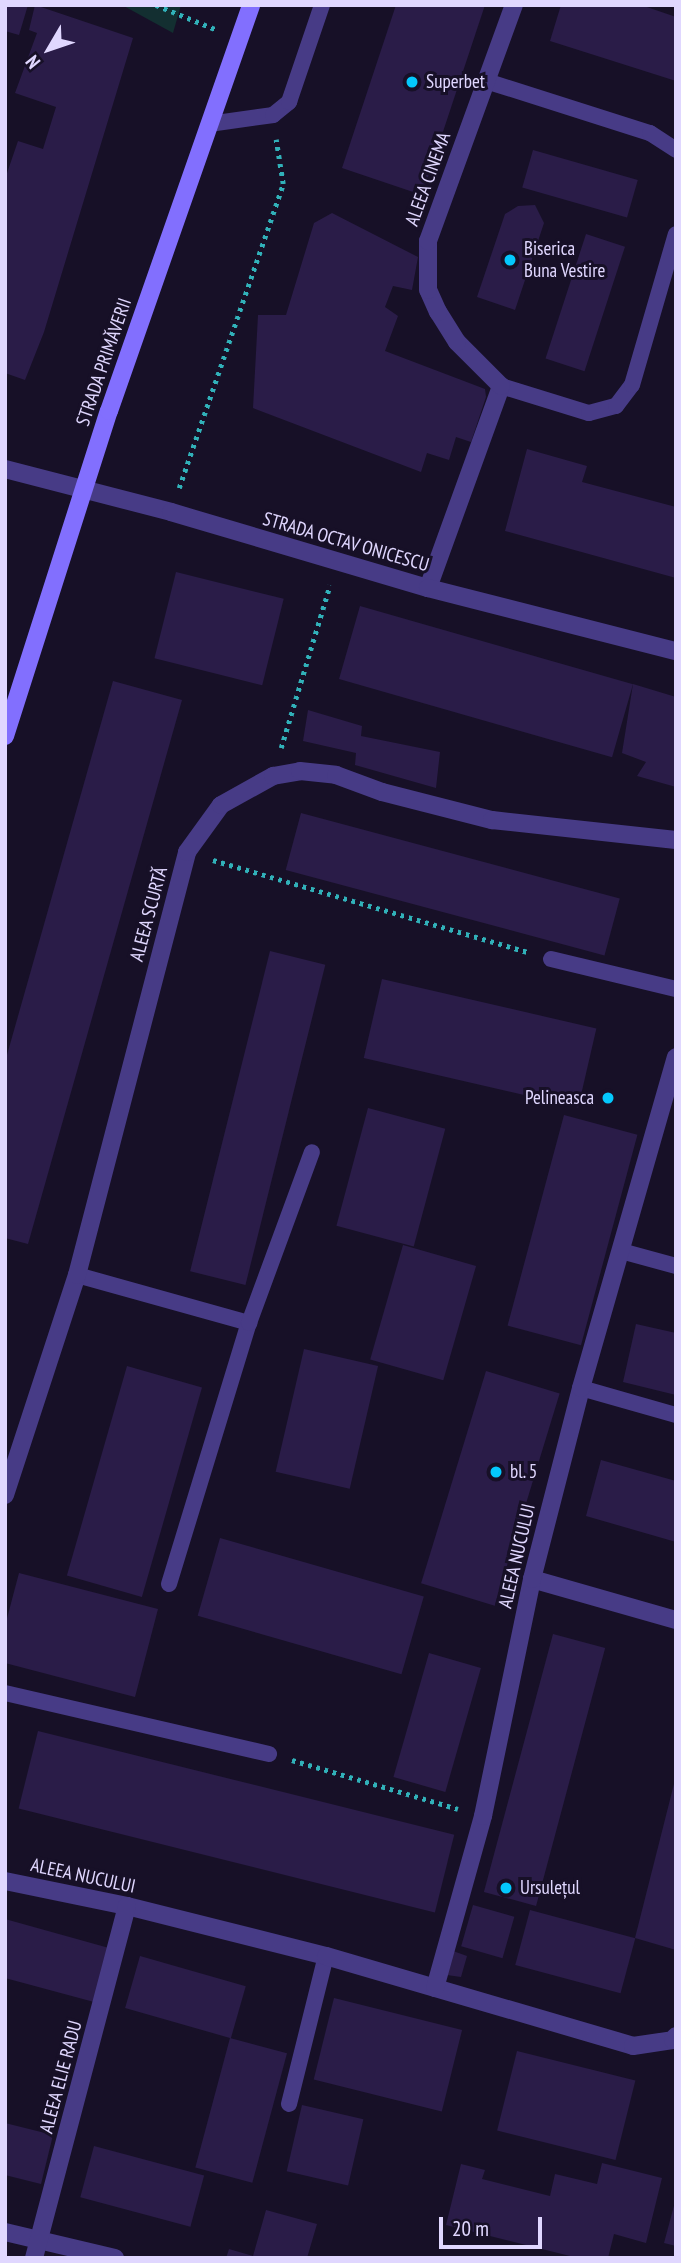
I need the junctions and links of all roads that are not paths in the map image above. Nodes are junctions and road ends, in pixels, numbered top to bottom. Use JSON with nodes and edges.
{"nodes":[{"id":1,"x":251,"y":5,"type":"edge"},
{"id":2,"x":322,"y":5,"type":"edge"},
{"id":3,"x":514,"y":5,"type":"edge"},
{"id":4,"x":486,"y":81,"type":"junction"},
{"id":5,"x":209,"y":124,"type":"junction"},
{"id":6,"x":676,"y":150,"type":"edge"},
{"id":7,"x":676,"y":234,"type":"edge"},
{"id":8,"x":501,"y":386,"type":"junction"},
{"id":9,"x":5,"y":469,"type":"edge"},
{"id":10,"x":83,"y":489,"type":"junction"},
{"id":11,"x":428,"y":588,"type":"junction"},
{"id":12,"x":676,"y":651,"type":"edge"},
{"id":13,"x":5,"y":736,"type":"edge"},
{"id":14,"x":676,"y":839,"type":"edge"},
{"id":15,"x":551,"y":959,"type":"road end"},
{"id":16,"x":676,"y":989,"type":"edge"},
{"id":17,"x":676,"y":1056,"type":"edge"},
{"id":18,"x":669,"y":1111,"type":"edge"},
{"id":19,"x":312,"y":1152,"type":"dead end"},
{"id":20,"x":621,"y":1251,"type":"junction"},
{"id":21,"x":676,"y":1266,"type":"edge"},
{"id":22,"x":77,"y":1275,"type":"junction"},
{"id":23,"x":249,"y":1323,"type":"junction"},
{"id":24,"x":581,"y":1388,"type":"junction"},
{"id":25,"x":676,"y":1416,"type":"edge"},
{"id":26,"x":5,"y":1495,"type":"edge"},
{"id":27,"x":532,"y":1579,"type":"junction"},
{"id":28,"x":169,"y":1584,"type":"dead end"},
{"id":29,"x":676,"y":1620,"type":"edge"},
{"id":30,"x":5,"y":1693,"type":"edge"},
{"id":31,"x":269,"y":1754,"type":"road end"},
{"id":32,"x":5,"y":1881,"type":"edge"},
{"id":33,"x":127,"y":1906,"type":"junction"},
{"id":34,"x":326,"y":1956,"type":"junction"},
{"id":35,"x":435,"y":1988,"type":"junction"},
{"id":36,"x":674,"y":2038,"type":"edge"},
{"id":37,"x":289,"y":2104,"type":"dead end"},
{"id":38,"x":5,"y":2232,"type":"edge"},
{"id":39,"x":36,"y":2250,"type":"edge"},
{"id":40,"x":116,"y":2258,"type":"edge"}],
"edges":[{"from":1,"to":5,"type":"main road","name":"STRADA PRIMĂVERII"},
{"from":2,"to":5,"type":"lane"},
{"from":3,"to":4,"type":"street","name":"ALEEA CINEMA"},
{"from":4,"to":6,"type":"lane"},
{"from":4,"to":8,"type":"street","name":"ALEEA CINEMA"},
{"from":5,"to":10,"type":"main road","name":"STRADA PRIMĂVERII"},
{"from":7,"to":8,"type":"lane"},
{"from":8,"to":11,"type":"street"},
{"from":9,"to":10,"type":"street","name":"STRADA OCTAV ONICESCU"},
{"from":10,"to":11,"type":"street","name":"STRADA OCTAV ONICESCU"},
{"from":10,"to":13,"type":"main road","name":"STRADA PRIMĂVERII"},
{"from":11,"to":12,"type":"street","name":"STRADA OCTAV ONICESCU"},
{"from":14,"to":22,"type":"street","name":"ALEEA SCURTĂ"},
{"from":15,"to":16,"type":"lane"},
{"from":17,"to":18,"type":"street","name":"ALEEA NUCULUI"},
{"from":18,"to":20,"type":"street","name":"ALEEA NUCULUI"},
{"from":19,"to":23,"type":"lane"},
{"from":20,"to":21,"type":"lane"},
{"from":20,"to":24,"type":"street","name":"ALEEA NUCULUI"},
{"from":22,"to":23,"type":"lane"},
{"from":22,"to":26,"type":"street","name":"ALEEA SCURTĂ"},
{"from":23,"to":28,"type":"lane"},
{"from":24,"to":25,"type":"lane"},
{"from":24,"to":27,"type":"street","name":"ALEEA NUCULUI"},
{"from":27,"to":29,"type":"street"},
{"from":27,"to":35,"type":"street","name":"ALEEA NUCULUI"},
{"from":30,"to":31,"type":"lane"},
{"from":32,"to":33,"type":"street","name":"ALEEA NUCULUI"},
{"from":33,"to":34,"type":"street","name":"ALEEA NUCULUI"},
{"from":33,"to":39,"type":"street","name":"ALEEA ELIE RADU"},
{"from":34,"to":35,"type":"street","name":"ALEEA NUCULUI"},
{"from":34,"to":37,"type":"lane"},
{"from":35,"to":36,"type":"street","name":"ALEEA NUCULUI"},
{"from":38,"to":39,"type":"street"},
{"from":39,"to":40,"type":"street"}]}
